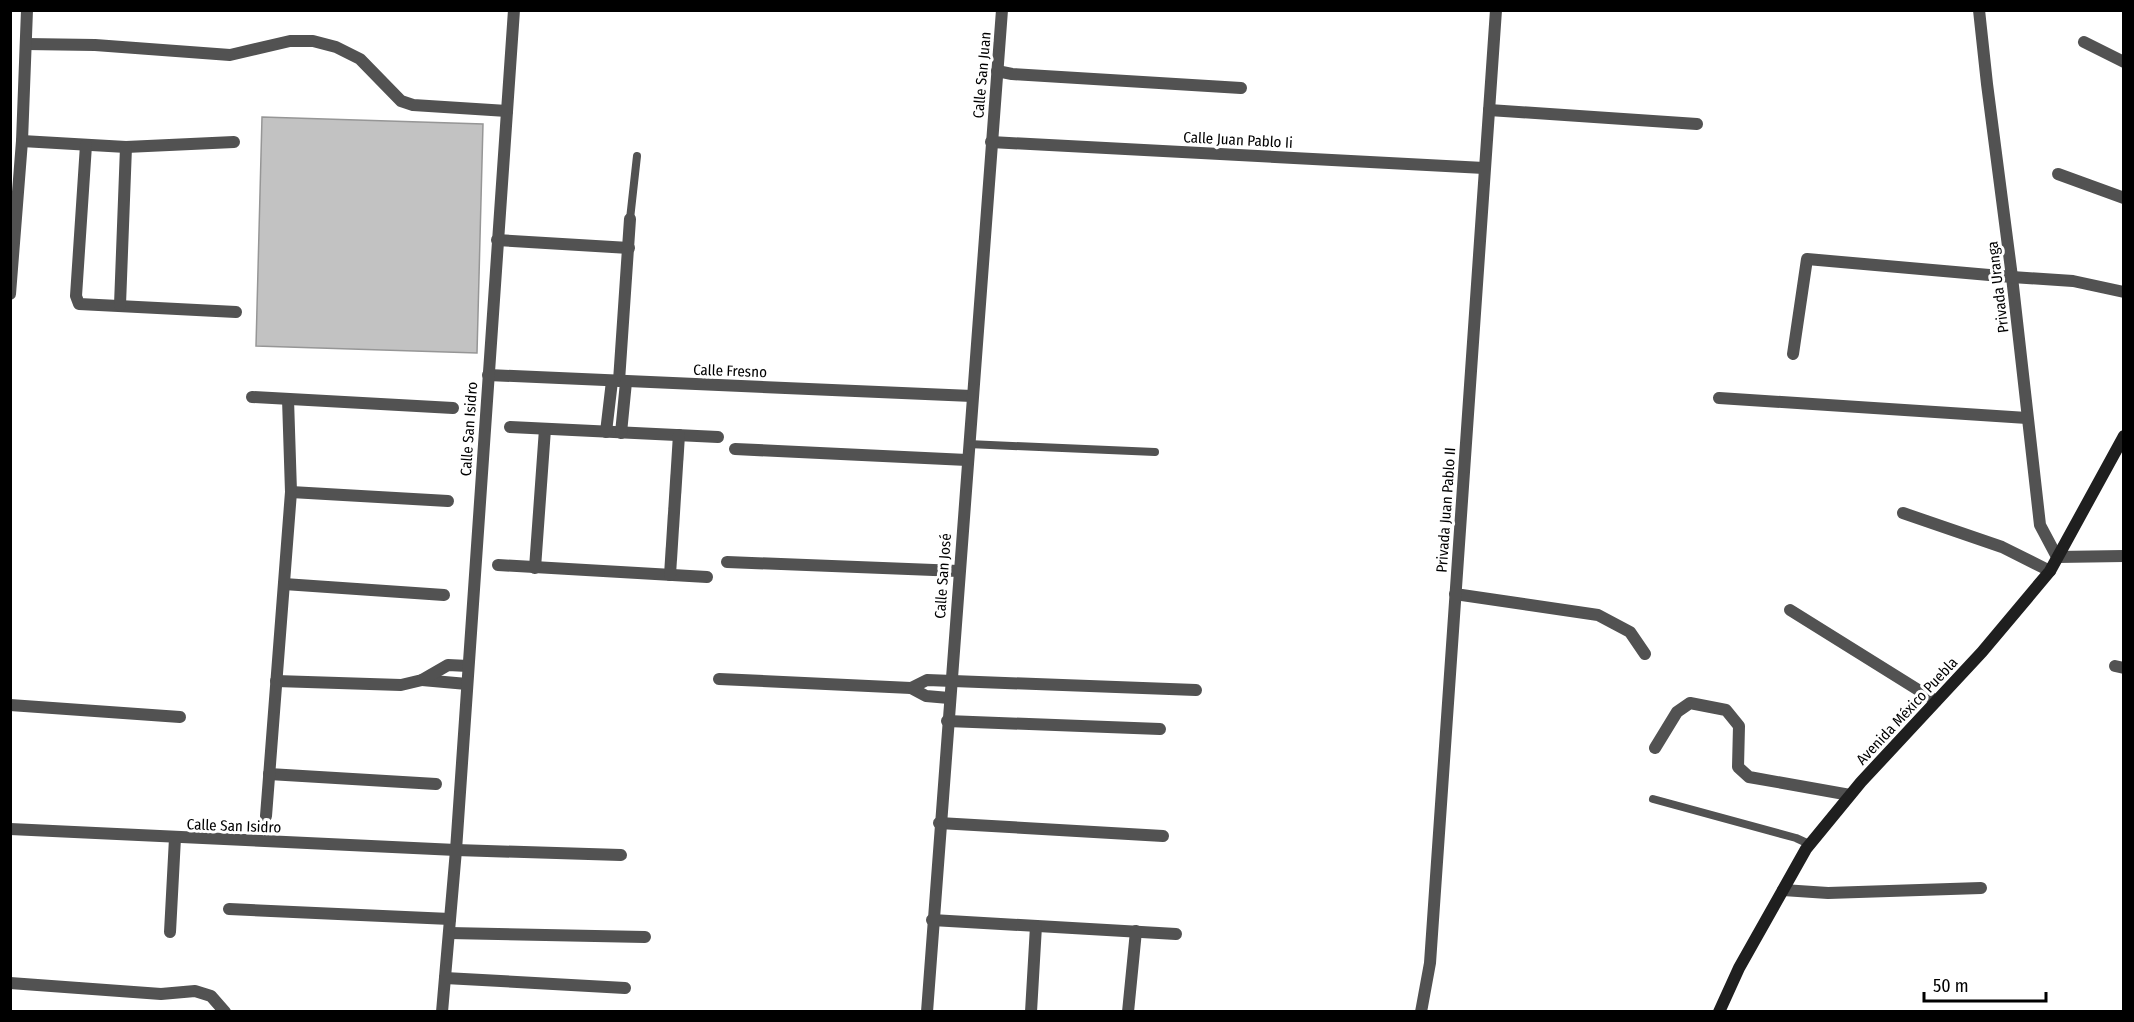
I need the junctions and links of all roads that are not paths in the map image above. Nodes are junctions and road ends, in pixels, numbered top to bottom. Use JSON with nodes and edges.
{"nodes":[{"id":1,"x":27,"y":10,"type":"edge"},
{"id":2,"x":514,"y":10,"type":"edge"},
{"id":3,"x":1002,"y":10,"type":"edge"},
{"id":4,"x":1496,"y":10,"type":"edge"},
{"id":5,"x":1980,"y":10,"type":"edge"},
{"id":6,"x":2084,"y":42,"type":"dead end"},
{"id":7,"x":26,"y":44,"type":"junction"},
{"id":8,"x":2124,"y":62,"type":"edge"},
{"id":9,"x":997,"y":71,"type":"junction"},
{"id":10,"x":1241,"y":88,"type":"dead end"},
{"id":11,"x":1489,"y":110,"type":"junction"},
{"id":12,"x":507,"y":111,"type":"junction"},
{"id":13,"x":1697,"y":124,"type":"dead end"},
{"id":14,"x":22,"y":141,"type":"junction"},
{"id":15,"x":234,"y":142,"type":"dead end"},
{"id":16,"x":991,"y":142,"type":"junction"},
{"id":17,"x":86,"y":145,"type":"junction"},
{"id":18,"x":126,"y":147,"type":"junction"},
{"id":19,"x":637,"y":156,"type":"dead end"},
{"id":20,"x":1484,"y":168,"type":"junction"},
{"id":21,"x":2058,"y":174,"type":"dead end"},
{"id":22,"x":2124,"y":198,"type":"edge"},
{"id":23,"x":630,"y":219,"type":"joint"},
{"id":24,"x":498,"y":240,"type":"junction"},
{"id":25,"x":629,"y":248,"type":"junction"},
{"id":26,"x":2012,"y":278,"type":"junction"},
{"id":27,"x":2124,"y":292,"type":"edge"},
{"id":28,"x":10,"y":294,"type":"edge"},
{"id":29,"x":120,"y":305,"type":"junction"},
{"id":30,"x":236,"y":312,"type":"dead end"},
{"id":31,"x":1793,"y":354,"type":"dead end"},
{"id":32,"x":488,"y":375,"type":"junction"},
{"id":33,"x":619,"y":381,"type":"junction"},
{"id":34,"x":972,"y":396,"type":"junction"},
{"id":35,"x":252,"y":397,"type":"dead end"},
{"id":36,"x":1719,"y":398,"type":"dead end"},
{"id":37,"x":288,"y":399,"type":"junction"},
{"id":38,"x":453,"y":408,"type":"dead end"},
{"id":39,"x":2027,"y":418,"type":"junction"},
{"id":40,"x":510,"y":427,"type":"dead end"},
{"id":41,"x":545,"y":429,"type":"junction"},
{"id":42,"x":606,"y":432,"type":"junction"},
{"id":43,"x":621,"y":433,"type":"junction"},
{"id":44,"x":679,"y":435,"type":"junction"},
{"id":45,"x":2124,"y":436,"type":"edge"},
{"id":46,"x":718,"y":437,"type":"dead end"},
{"id":47,"x":968,"y":444,"type":"junction"},
{"id":48,"x":735,"y":449,"type":"dead end"},
{"id":49,"x":1155,"y":452,"type":"dead end"},
{"id":50,"x":967,"y":460,"type":"junction"},
{"id":51,"x":291,"y":492,"type":"junction"},
{"id":52,"x":448,"y":501,"type":"dead end"},
{"id":53,"x":1903,"y":513,"type":"dead end"},
{"id":54,"x":2124,"y":556,"type":"edge"},
{"id":55,"x":2057,"y":557,"type":"junction"},
{"id":56,"x":727,"y":562,"type":"dead end"},
{"id":57,"x":498,"y":565,"type":"dead end"},
{"id":58,"x":535,"y":568,"type":"junction"},
{"id":59,"x":959,"y":571,"type":"junction"},
{"id":60,"x":2050,"y":571,"type":"junction"},
{"id":61,"x":670,"y":575,"type":"junction"},
{"id":62,"x":707,"y":577,"type":"dead end"},
{"id":63,"x":284,"y":585,"type":"junction"},
{"id":64,"x":1455,"y":594,"type":"junction"},
{"id":65,"x":444,"y":595,"type":"dead end"},
{"id":66,"x":1790,"y":610,"type":"dead end"},
{"id":67,"x":1645,"y":654,"type":"dead end"},
{"id":68,"x":468,"y":666,"type":"junction"},
{"id":69,"x":719,"y":679,"type":"dead end"},
{"id":70,"x":422,"y":680,"type":"junction"},
{"id":71,"x":276,"y":681,"type":"junction"},
{"id":72,"x":950,"y":681,"type":"junction"},
{"id":73,"x":467,"y":684,"type":"junction"},
{"id":74,"x":911,"y":688,"type":"junction"},
{"id":75,"x":1196,"y":690,"type":"dead end"},
{"id":76,"x":949,"y":698,"type":"junction"},
{"id":77,"x":1936,"y":701,"type":"junction"},
{"id":78,"x":10,"y":705,"type":"edge"},
{"id":79,"x":180,"y":717,"type":"dead end"},
{"id":80,"x":947,"y":721,"type":"junction"},
{"id":81,"x":1160,"y":729,"type":"dead end"},
{"id":82,"x":1654,"y":748,"type":"dead end"},
{"id":83,"x":269,"y":774,"type":"junction"},
{"id":84,"x":436,"y":784,"type":"dead end"},
{"id":85,"x":1850,"y":795,"type":"junction"},
{"id":86,"x":1653,"y":799,"type":"dead end"},
{"id":87,"x":266,"y":816,"type":"dead end"},
{"id":88,"x":939,"y":823,"type":"junction"},
{"id":89,"x":10,"y":829,"type":"edge"},
{"id":90,"x":1162,"y":836,"type":"dead end"},
{"id":91,"x":175,"y":838,"type":"junction"},
{"id":92,"x":1809,"y":844,"type":"junction"},
{"id":93,"x":456,"y":850,"type":"junction"},
{"id":94,"x":621,"y":855,"type":"dead end"},
{"id":95,"x":1981,"y":888,"type":"dead end"},
{"id":96,"x":1783,"y":890,"type":"junction"},
{"id":97,"x":229,"y":909,"type":"dead end"},
{"id":98,"x":450,"y":919,"type":"junction"},
{"id":99,"x":932,"y":920,"type":"junction"},
{"id":100,"x":1036,"y":926,"type":"junction"},
{"id":101,"x":1136,"y":931,"type":"junction"},
{"id":102,"x":170,"y":932,"type":"dead end"},
{"id":103,"x":449,"y":933,"type":"junction"},
{"id":104,"x":1176,"y":934,"type":"dead end"},
{"id":105,"x":645,"y":937,"type":"dead end"},
{"id":106,"x":445,"y":978,"type":"junction"},
{"id":107,"x":10,"y":983,"type":"edge"},
{"id":108,"x":625,"y":988,"type":"dead end"},
{"id":109,"x":225,"y":1011,"type":"edge"},
{"id":110,"x":442,"y":1011,"type":"edge"},
{"id":111,"x":927,"y":1011,"type":"edge"},
{"id":112,"x":1030,"y":1011,"type":"edge"},
{"id":113,"x":1128,"y":1011,"type":"edge"},
{"id":114,"x":1421,"y":1011,"type":"edge"},
{"id":115,"x":1719,"y":1011,"type":"edge"}],
"edges":[{"from":1,"to":7,"type":"street"},
{"from":2,"to":12,"type":"street","name":"Calle San Isidro"},
{"from":3,"to":9,"type":"street","name":"Calle San Juan"},
{"from":4,"to":11,"type":"street","name":"Privada Juan Pablo II"},
{"from":5,"to":26,"type":"street","name":"Privada Uranga"},
{"from":6,"to":8,"type":"street"},
{"from":7,"to":12,"type":"street"},
{"from":7,"to":14,"type":"street"},
{"from":9,"to":10,"type":"street"},
{"from":9,"to":16,"type":"street","name":"Calle San Juan"},
{"from":11,"to":13,"type":"street"},
{"from":11,"to":20,"type":"street","name":"Privada Juan Pablo II"},
{"from":12,"to":24,"type":"street","name":"Calle San Isidro"},
{"from":14,"to":17,"type":"street"},
{"from":14,"to":28,"type":"street"},
{"from":15,"to":18,"type":"street"},
{"from":16,"to":20,"type":"street","name":"Calle Juan Pablo Ii"},
{"from":16,"to":34,"type":"street","name":"Calle San José"},
{"from":17,"to":18,"type":"street"},
{"from":17,"to":29,"type":"street"},
{"from":18,"to":29,"type":"street"},
{"from":19,"to":23,"type":"lane"},
{"from":20,"to":64,"type":"street","name":"Privada Juan Pablo II"},
{"from":21,"to":22,"type":"street"},
{"from":23,"to":25,"type":"street"},
{"from":24,"to":25,"type":"street"},
{"from":24,"to":32,"type":"street","name":"Calle San Isidro"},
{"from":25,"to":33,"type":"street"},
{"from":26,"to":27,"type":"street"},
{"from":26,"to":31,"type":"street"},
{"from":26,"to":39,"type":"street","name":"Privada Uranga"},
{"from":29,"to":30,"type":"street"},
{"from":32,"to":33,"type":"street","name":"Calle Fresno"},
{"from":32,"to":68,"type":"street","name":"Calle San Isidro"},
{"from":33,"to":34,"type":"street","name":"Calle Fresno"},
{"from":33,"to":42,"type":"street"},
{"from":33,"to":43,"type":"street"},
{"from":34,"to":47,"type":"street","name":"Calle San José"},
{"from":35,"to":37,"type":"street"},
{"from":36,"to":39,"type":"street"},
{"from":37,"to":38,"type":"street"},
{"from":37,"to":51,"type":"street"},
{"from":39,"to":55,"type":"street","name":"Privada Uranga"},
{"from":40,"to":41,"type":"street"},
{"from":41,"to":42,"type":"street"},
{"from":41,"to":58,"type":"street"},
{"from":42,"to":43,"type":"street"},
{"from":43,"to":44,"type":"street"},
{"from":44,"to":46,"type":"street"},
{"from":44,"to":61,"type":"street"},
{"from":45,"to":55,"type":"main road","name":"Avenida México Puebla"},
{"from":47,"to":49,"type":"lane"},
{"from":47,"to":50,"type":"street","name":"Calle San José"},
{"from":48,"to":50,"type":"street"},
{"from":50,"to":59,"type":"street","name":"Calle San José"},
{"from":51,"to":52,"type":"street"},
{"from":51,"to":63,"type":"street"},
{"from":53,"to":60,"type":"street"},
{"from":54,"to":55,"type":"street"},
{"from":55,"to":60,"type":"main road","name":"Avenida México Puebla"},
{"from":56,"to":59,"type":"street"},
{"from":57,"to":58,"type":"street"},
{"from":58,"to":61,"type":"street"},
{"from":59,"to":72,"type":"street","name":"Calle San José"},
{"from":60,"to":77,"type":"main road","name":"Avenida México Puebla"},
{"from":61,"to":62,"type":"street"},
{"from":63,"to":65,"type":"street"},
{"from":63,"to":71,"type":"street"},
{"from":64,"to":67,"type":"street"},
{"from":64,"to":114,"type":"street","name":"Privada Juan Pablo II"},
{"from":66,"to":77,"type":"street"},
{"from":68,"to":70,"type":"street"},
{"from":68,"to":73,"type":"street","name":"Calle San Isidro"},
{"from":69,"to":74,"type":"street"},
{"from":70,"to":71,"type":"street"},
{"from":70,"to":73,"type":"street"},
{"from":71,"to":83,"type":"street"},
{"from":72,"to":74,"type":"street"},
{"from":72,"to":75,"type":"street"},
{"from":72,"to":76,"type":"street","name":"Calle San José"},
{"from":73,"to":93,"type":"street","name":"Calle San Isidro"},
{"from":74,"to":76,"type":"street"},
{"from":76,"to":80,"type":"street","name":"Calle San José"},
{"from":77,"to":85,"type":"main road","name":"Avenida México Puebla"},
{"from":78,"to":79,"type":"street"},
{"from":80,"to":81,"type":"street"},
{"from":80,"to":88,"type":"street","name":"Calle San José"},
{"from":82,"to":85,"type":"street"},
{"from":83,"to":84,"type":"street"},
{"from":83,"to":87,"type":"street"},
{"from":85,"to":92,"type":"main road","name":"Avenida México Puebla"},
{"from":86,"to":92,"type":"lane"},
{"from":88,"to":90,"type":"street"},
{"from":88,"to":99,"type":"street","name":"Calle San José"},
{"from":89,"to":91,"type":"street","name":"Calle San Isidro"},
{"from":91,"to":93,"type":"street","name":"Calle San Isidro"},
{"from":91,"to":102,"type":"street"},
{"from":92,"to":96,"type":"main road","name":"Avenida México Puebla"},
{"from":93,"to":94,"type":"street"},
{"from":93,"to":98,"type":"street","name":"Calle San Isidro"},
{"from":95,"to":96,"type":"street"},
{"from":96,"to":115,"type":"main road","name":"Avenida México Puebla"},
{"from":97,"to":98,"type":"street"},
{"from":98,"to":103,"type":"street","name":"Calle San Isidro"},
{"from":99,"to":100,"type":"street"},
{"from":99,"to":111,"type":"street","name":"Calle San José"},
{"from":100,"to":101,"type":"street"},
{"from":100,"to":112,"type":"street"},
{"from":101,"to":104,"type":"street"},
{"from":101,"to":113,"type":"street"},
{"from":103,"to":105,"type":"street"},
{"from":103,"to":106,"type":"street","name":"Calle San Isidro"},
{"from":106,"to":108,"type":"street"},
{"from":106,"to":110,"type":"street","name":"Calle San Isidro"},
{"from":107,"to":109,"type":"street"}]}
